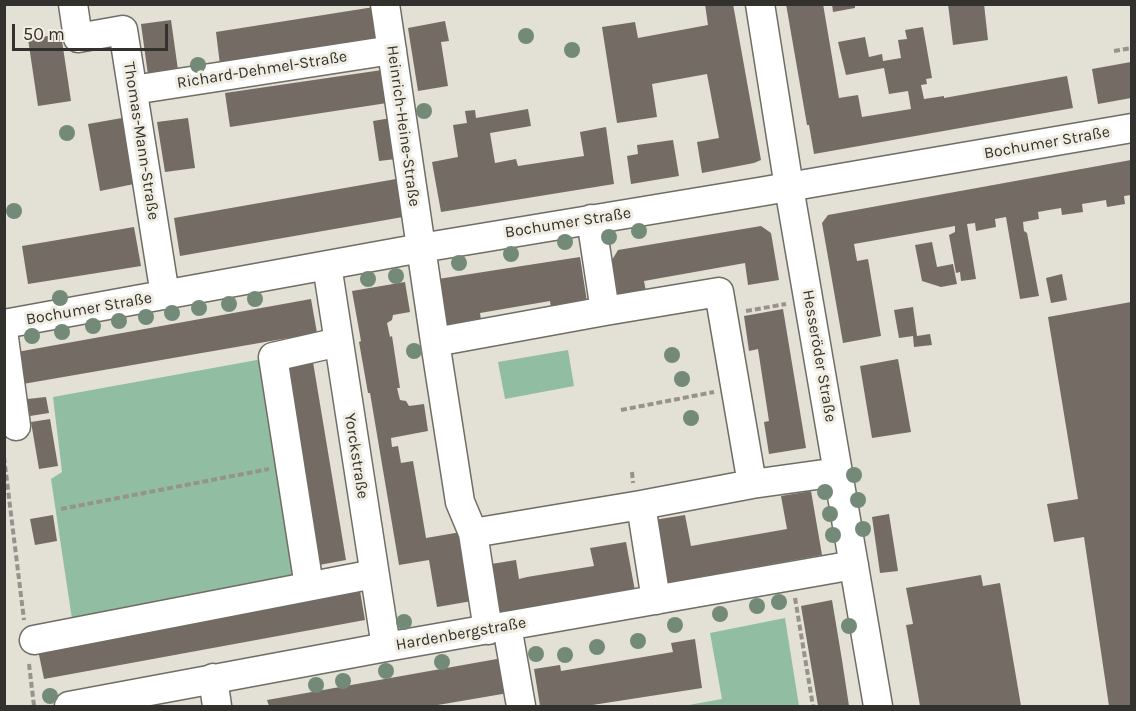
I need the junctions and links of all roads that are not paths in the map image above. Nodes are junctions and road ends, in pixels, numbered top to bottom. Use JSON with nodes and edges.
{"nodes":[{"id":1,"x":73,"y":4,"type":"edge"},
{"id":2,"x":385,"y":4,"type":"edge"},
{"id":3,"x":760,"y":4,"type":"edge"},
{"id":4,"x":392,"y":50,"type":"junction"},
{"id":5,"x":133,"y":90,"type":"junction"},
{"id":6,"x":1131,"y":128,"type":"edge"},
{"id":7,"x":789,"y":187,"type":"junction"},
{"id":8,"x":591,"y":219,"type":"junction"},
{"id":9,"x":421,"y":248,"type":"junction"},
{"id":10,"x":327,"y":265,"type":"junction"},
{"id":11,"x":165,"y":295,"type":"junction"},
{"id":12,"x":605,"y":310,"type":"junction"},
{"id":13,"x":4,"y":324,"type":"edge"},
{"id":14,"x":4,"y":338,"type":"edge"},
{"id":15,"x":339,"y":342,"type":"junction"},
{"id":16,"x":435,"y":342,"type":"junction"},
{"id":17,"x":16,"y":426,"type":"dead end"},
{"id":18,"x":838,"y":472,"type":"junction"},
{"id":19,"x":752,"y":484,"type":"junction"},
{"id":20,"x":641,"y":505,"type":"junction"},
{"id":21,"x":473,"y":533,"type":"junction"},
{"id":22,"x":854,"y":565,"type":"junction"},
{"id":23,"x":374,"y":574,"type":"junction"},
{"id":24,"x":309,"y":586,"type":"junction"},
{"id":25,"x":656,"y":600,"type":"junction"},
{"id":26,"x":497,"y":628,"type":"junction"},
{"id":27,"x":29,"y":641,"type":"road end"},
{"id":28,"x":386,"y":647,"type":"junction"},
{"id":29,"x":213,"y":678,"type":"junction"},
{"id":30,"x":69,"y":706,"type":"edge"},
{"id":31,"x":217,"y":706,"type":"edge"},
{"id":32,"x":521,"y":706,"type":"edge"},
{"id":33,"x":878,"y":706,"type":"edge"}],
"edges":[{"from":1,"to":5,"type":"street","name":"Thomas-Mann-Straße"},
{"from":2,"to":4,"type":"street","name":"Heinrich-Heine-Straße"},
{"from":3,"to":7,"type":"street","name":"Hesseröder Straße"},
{"from":4,"to":5,"type":"street","name":"Richard-Dehmel-Straße"},
{"from":4,"to":9,"type":"street","name":"Heinrich-Heine-Straße"},
{"from":5,"to":11,"type":"street","name":"Thomas-Mann-Straße"},
{"from":6,"to":7,"type":"street","name":"Bochumer Straße"},
{"from":7,"to":8,"type":"street","name":"Bochumer Straße"},
{"from":7,"to":18,"type":"street","name":"Hesseröder Straße"},
{"from":8,"to":9,"type":"street","name":"Bochumer Straße"},
{"from":8,"to":12,"type":"street"},
{"from":9,"to":10,"type":"street","name":"Bochumer Straße"},
{"from":9,"to":16,"type":"street","name":"Heinrich-Heine-Straße"},
{"from":10,"to":11,"type":"street","name":"Bochumer Straße"},
{"from":10,"to":15,"type":"street","name":"Yorckstraße"},
{"from":11,"to":13,"type":"street","name":"Bochumer Straße"},
{"from":12,"to":16,"type":"street"},
{"from":12,"to":19,"type":"street"},
{"from":14,"to":17,"type":"street"},
{"from":15,"to":23,"type":"street","name":"Yorckstraße"},
{"from":15,"to":24,"type":"street"},
{"from":16,"to":21,"type":"street","name":"Heinrich-Heine-Straße"},
{"from":18,"to":19,"type":"street"},
{"from":18,"to":22,"type":"street","name":"Hesseröder Straße"},
{"from":19,"to":20,"type":"street"},
{"from":20,"to":21,"type":"street"},
{"from":20,"to":25,"type":"street"},
{"from":21,"to":26,"type":"street","name":"Heinrich-Heine-Straße"},
{"from":22,"to":25,"type":"street","name":"Hardenbergstraße"},
{"from":22,"to":33,"type":"street","name":"Hesseröder Straße"},
{"from":23,"to":24,"type":"street"},
{"from":23,"to":28,"type":"street","name":"Yorckstraße"},
{"from":24,"to":27,"type":"street"},
{"from":25,"to":26,"type":"street","name":"Hardenbergstraße"},
{"from":26,"to":28,"type":"street","name":"Hardenbergstraße"},
{"from":26,"to":32,"type":"street","name":"Heinrich-Heine-Straße"},
{"from":28,"to":29,"type":"street","name":"Hardenbergstraße"},
{"from":29,"to":30,"type":"street","name":"Hardenbergstraße"},
{"from":29,"to":31,"type":"street"}]}
